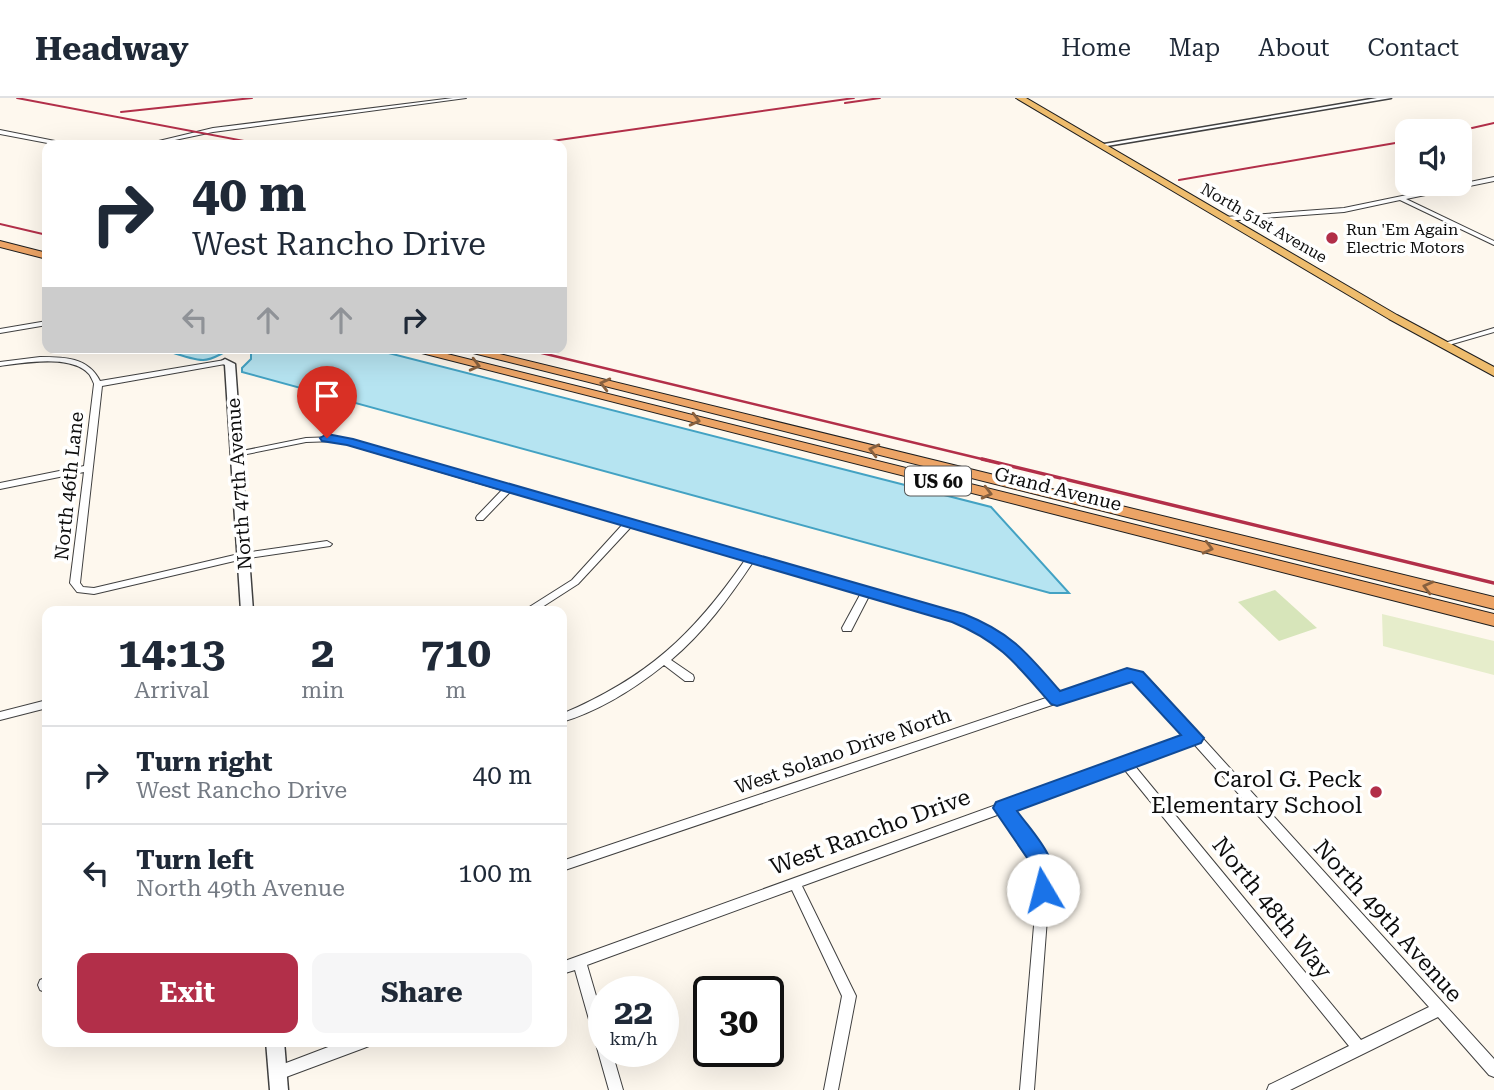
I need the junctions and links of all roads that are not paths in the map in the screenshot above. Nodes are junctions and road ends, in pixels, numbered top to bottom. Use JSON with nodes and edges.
{"nodes":[{"id":1,"x":464,"y":98,"type":"edge"},
{"id":2,"x":1020,"y":98,"type":"edge"},
{"id":3,"x":1388,"y":98,"type":"edge"},
{"id":4,"x":0,"y":132,"type":"edge"},
{"id":5,"x":42,"y":140,"type":"edge"},
{"id":6,"x":168,"y":140,"type":"edge"},
{"id":7,"x":1101,"y":145,"type":"junction"},
{"id":8,"x":1494,"y":179,"type":"edge"},
{"id":9,"x":1402,"y":198,"type":"junction"},
{"id":10,"x":1225,"y":219,"type":"junction"},
{"id":11,"x":0,"y":233,"type":"edge"},
{"id":12,"x":1494,"y":243,"type":"edge"},
{"id":13,"x":0,"y":244,"type":"edge"},
{"id":14,"x":42,"y":244,"type":"edge"},
{"id":15,"x":42,"y":255,"type":"edge"},
{"id":16,"x":42,"y":324,"type":"edge"},
{"id":17,"x":1494,"y":330,"type":"edge"},
{"id":18,"x":0,"y":331,"type":"edge"},
{"id":19,"x":1442,"y":345,"type":"junction"},
{"id":20,"x":432,"y":354,"type":"edge"},
{"id":21,"x":483,"y":354,"type":"edge"},
{"id":22,"x":225,"y":362,"type":"joint"},
{"id":23,"x":0,"y":364,"type":"edge"},
{"id":24,"x":1494,"y":372,"type":"edge"},
{"id":25,"x":98,"y":384,"type":"junction"},
{"id":26,"x":237,"y":454,"type":"junction"},
{"id":27,"x":89,"y":468,"type":"junction"},
{"id":28,"x":0,"y":486,"type":"edge"},
{"id":29,"x":509,"y":488,"type":"junction"},
{"id":30,"x":480,"y":518,"type":"dead end"},
{"id":31,"x":629,"y":523,"type":"junction"},
{"id":32,"x":327,"y":544,"type":"dead end"},
{"id":33,"x":243,"y":556,"type":"junction"},
{"id":34,"x":750,"y":559,"type":"junction"},
{"id":35,"x":866,"y":592,"type":"junction"},
{"id":36,"x":1494,"y":603,"type":"edge"},
{"id":37,"x":247,"y":606,"type":"edge"},
{"id":38,"x":536,"y":606,"type":"edge"},
{"id":39,"x":1494,"y":620,"type":"edge"},
{"id":40,"x":847,"y":628,"type":"dead end"},
{"id":41,"x":665,"y":661,"type":"junction"},
{"id":42,"x":1137,"y":677,"type":"joint"},
{"id":43,"x":689,"y":678,"type":"dead end"},
{"id":44,"x":1057,"y":699,"type":"junction"},
{"id":45,"x":42,"y":705,"type":"edge"},
{"id":46,"x":0,"y":716,"type":"edge"},
{"id":47,"x":567,"y":716,"type":"edge"},
{"id":48,"x":1195,"y":738,"type":"junction"},
{"id":49,"x":1126,"y":763,"type":"junction"},
{"id":50,"x":1003,"y":808,"type":"junction"},
{"id":51,"x":567,"y":864,"type":"edge"},
{"id":52,"x":794,"y":884,"type":"junction"},
{"id":53,"x":579,"y":962,"type":"junction"},
{"id":54,"x":567,"y":966,"type":"edge"},
{"id":55,"x":588,"y":994,"type":"edge"},
{"id":56,"x":1440,"y":1009,"type":"junction"},
{"id":57,"x":275,"y":1047,"type":"edge"},
{"id":58,"x":351,"y":1047,"type":"edge"},
{"id":59,"x":1359,"y":1048,"type":"junction"},
{"id":60,"x":609,"y":1067,"type":"edge"},
{"id":61,"x":1494,"y":1070,"type":"edge"},
{"id":62,"x":278,"y":1082,"type":"edge"},
{"id":63,"x":616,"y":1090,"type":"edge"},
{"id":64,"x":831,"y":1090,"type":"edge"},
{"id":65,"x":1027,"y":1090,"type":"edge"},
{"id":66,"x":1274,"y":1090,"type":"edge"}],
"edges":[{"from":1,"to":6,"type":"street"},
{"from":2,"to":7,"type":"main road","name":"North 51st Avenue"},
{"from":3,"to":7,"type":"street"},
{"from":4,"to":5,"type":"street"},
{"from":7,"to":10,"type":"main road","name":"North 51st Avenue"},
{"from":8,"to":9,"type":"street"},
{"from":9,"to":10,"type":"street"},
{"from":9,"to":12,"type":"street"},
{"from":10,"to":19,"type":"main road","name":"North 51st Avenue"},
{"from":11,"to":14,"type":"highway"},
{"from":13,"to":15,"type":"highway"},
{"from":16,"to":18,"type":"street"},
{"from":17,"to":19,"type":"street"},
{"from":19,"to":24,"type":"main road","name":"North 51st Avenue"},
{"from":20,"to":39,"type":"highway","name":"Grand Avenue","number":"US 60","one_way":true},
{"from":36,"to":21,"type":"highway","name":"Grand Avenue","number":"US 60","one_way":true},
{"from":22,"to":25,"type":"street"},
{"from":22,"to":26,"type":"street","name":"North 47th Avenue"},
{"from":23,"to":25,"type":"street"},
{"from":25,"to":27,"type":"street","name":"North 46th Lane"},
{"from":26,"to":29,"type":"street"},
{"from":26,"to":33,"type":"street","name":"North 47th Avenue"},
{"from":27,"to":28,"type":"street"},
{"from":27,"to":33,"type":"street","name":"North 46th Lane"},
{"from":29,"to":30,"type":"street"},
{"from":29,"to":31,"type":"street"},
{"from":31,"to":34,"type":"street"},
{"from":31,"to":38,"type":"street"},
{"from":32,"to":33,"type":"street"},
{"from":33,"to":37,"type":"street","name":"North 47th Avenue"},
{"from":34,"to":35,"type":"street"},
{"from":34,"to":41,"type":"street"},
{"from":35,"to":40,"type":"street"},
{"from":35,"to":44,"type":"street"},
{"from":41,"to":43,"type":"street"},
{"from":41,"to":47,"type":"street"},
{"from":42,"to":44,"type":"street","name":"West Solano Drive North"},
{"from":42,"to":48,"type":"street","name":"North 49th Avenue"},
{"from":44,"to":51,"type":"street","name":"West Solano Drive North"},
{"from":45,"to":46,"type":"street"},
{"from":48,"to":49,"type":"street","name":"West Rancho Drive"},
{"from":48,"to":56,"type":"street","name":"North 49th Avenue"},
{"from":49,"to":50,"type":"street","name":"West Rancho Drive"},
{"from":49,"to":59,"type":"street","name":"North 48th Way"},
{"from":50,"to":52,"type":"street","name":"West Rancho Drive"},
{"from":50,"to":65,"type":"street"},
{"from":52,"to":53,"type":"street","name":"West Rancho Drive"},
{"from":52,"to":64,"type":"street"},
{"from":53,"to":54,"type":"street","name":"West Rancho Drive"},
{"from":53,"to":55,"type":"street"},
{"from":56,"to":59,"type":"street"},
{"from":56,"to":61,"type":"street","name":"North 49th Avenue"},
{"from":57,"to":62,"type":"street"},
{"from":58,"to":62,"type":"street"},
{"from":59,"to":66,"type":"street"},
{"from":60,"to":63,"type":"street"}]}
